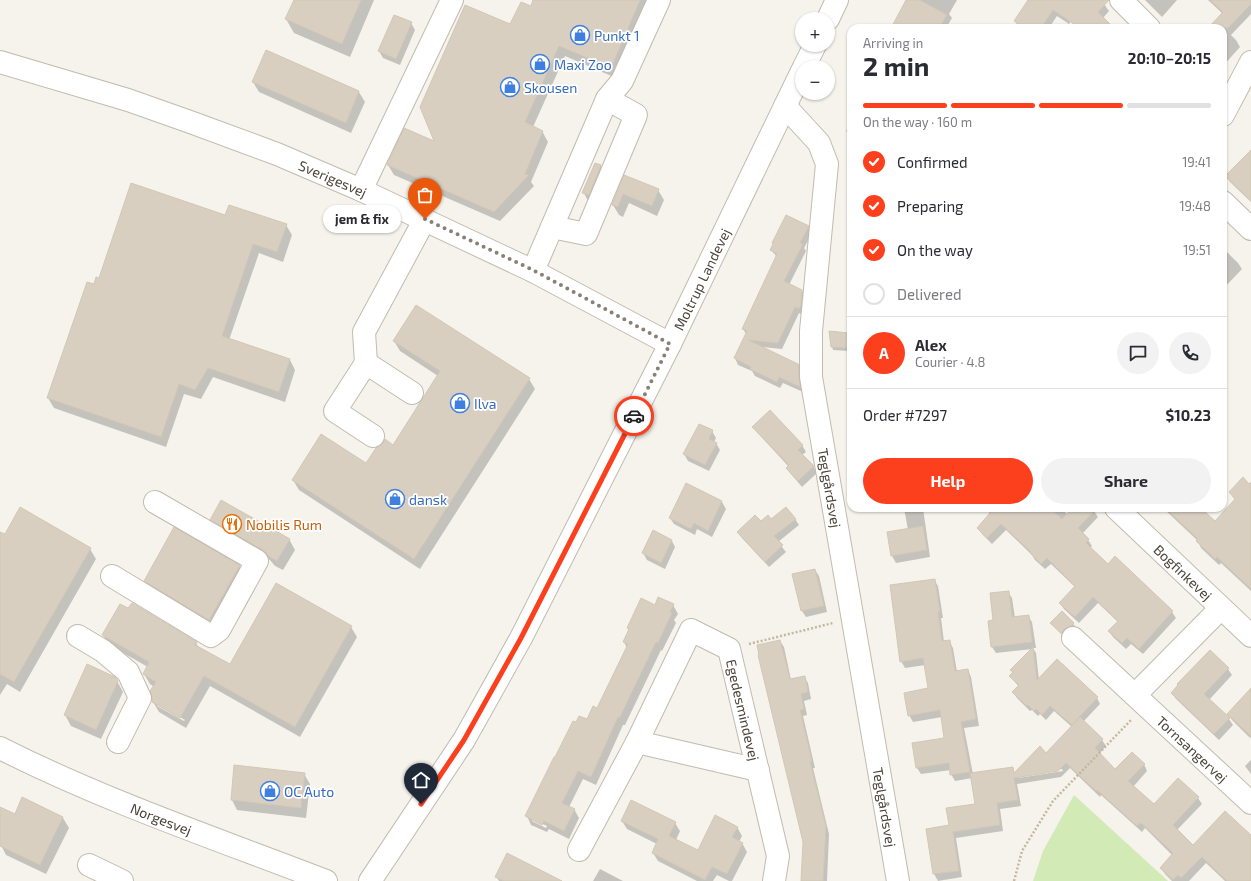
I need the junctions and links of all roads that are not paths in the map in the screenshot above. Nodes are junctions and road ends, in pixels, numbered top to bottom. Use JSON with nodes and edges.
{"nodes":[{"id":1,"x":452,"y":0,"type":"edge"},
{"id":2,"x":659,"y":0,"type":"edge"},
{"id":3,"x":837,"y":0,"type":"edge"},
{"id":4,"x":1121,"y":0,"type":"edge"},
{"id":5,"x":831,"y":12,"type":"edge"},
{"id":6,"x":1145,"y":24,"type":"edge"},
{"id":7,"x":0,"y":62,"type":"edge"},
{"id":8,"x":1251,"y":62,"type":"edge"},
{"id":9,"x":795,"y":85,"type":"edge"},
{"id":10,"x":607,"y":99,"type":"junction"},
{"id":11,"x":1227,"y":104,"type":"edge"},
{"id":12,"x":785,"y":106,"type":"junction"},
{"id":13,"x":361,"y":190,"type":"junction"},
{"id":14,"x":1227,"y":206,"type":"edge"},
{"id":15,"x":425,"y":219,"type":"junction"},
{"id":16,"x":552,"y":227,"type":"junction"},
{"id":17,"x":1251,"y":229,"type":"edge"},
{"id":18,"x":533,"y":270,"type":"junction"},
{"id":19,"x":670,"y":344,"type":"junction"},
{"id":20,"x":366,"y":364,"type":"junction"},
{"id":21,"x":412,"y":393,"type":"dead end"},
{"id":22,"x":373,"y":436,"type":"dead end"},
{"id":23,"x":155,"y":502,"type":"dead end"},
{"id":24,"x":1120,"y":512,"type":"edge"},
{"id":25,"x":112,"y":576,"type":"dead end"},
{"id":26,"x":1221,"y":608,"type":"junction"},
{"id":27,"x":78,"y":636,"type":"dead end"},
{"id":28,"x":1251,"y":636,"type":"edge"},
{"id":29,"x":1073,"y":638,"type":"dead end"},
{"id":30,"x":1140,"y":700,"type":"junction"},
{"id":31,"x":118,"y":742,"type":"dead end"},
{"id":32,"x":637,"y":742,"type":"junction"},
{"id":33,"x":0,"y":748,"type":"edge"},
{"id":34,"x":758,"y":770,"type":"junction"},
{"id":35,"x":1251,"y":803,"type":"edge"},
{"id":36,"x":579,"y":850,"type":"dead end"},
{"id":37,"x":89,"y":865,"type":"dead end"},
{"id":38,"x":122,"y":881,"type":"edge"},
{"id":39,"x":326,"y":881,"type":"edge"},
{"id":40,"x":370,"y":881,"type":"edge"},
{"id":41,"x":774,"y":881,"type":"edge"},
{"id":42,"x":898,"y":881,"type":"edge"}],
"edges":[{"from":1,"to":13,"type":"street"},
{"from":2,"to":10,"type":"street"},
{"from":3,"to":5,"type":"street"},
{"from":4,"to":6,"type":"street"},
{"from":7,"to":13,"type":"street","name":"Sverigesvej"},
{"from":8,"to":11,"type":"street"},
{"from":9,"to":12,"type":"street","name":"Moltrup Landevej"},
{"from":10,"to":16,"type":"street"},
{"from":10,"to":16,"type":"street"},
{"from":12,"to":19,"type":"street","name":"Moltrup Landevej"},
{"from":12,"to":42,"type":"street","name":"Teglgårdsvej"},
{"from":13,"to":15,"type":"street","name":"Sverigesvej"},
{"from":14,"to":17,"type":"street"},
{"from":15,"to":18,"type":"street","name":"Sverigesvej"},
{"from":15,"to":20,"type":"street"},
{"from":16,"to":18,"type":"street"},
{"from":18,"to":19,"type":"street","name":"Sverigesvej"},
{"from":19,"to":40,"type":"street","name":"Moltrup Landevej"},
{"from":20,"to":21,"type":"street"},
{"from":20,"to":22,"type":"street"},
{"from":23,"to":25,"type":"street"},
{"from":24,"to":26,"type":"street","name":"Bogfinkevej"},
{"from":26,"to":28,"type":"street","name":"Bogfinkevej"},
{"from":26,"to":30,"type":"street"},
{"from":27,"to":31,"type":"street"},
{"from":29,"to":30,"type":"street","name":"Tornsangervej"},
{"from":30,"to":35,"type":"street","name":"Tornsangervej"},
{"from":32,"to":34,"type":"street","name":"Egedesmindevej"},
{"from":32,"to":34,"type":"street","name":"Egedesmindevej"},
{"from":32,"to":36,"type":"street","name":"Egedesmindevej"},
{"from":33,"to":39,"type":"street","name":"Norgesvej"},
{"from":34,"to":41,"type":"street","name":"Egedesmindevej"},
{"from":37,"to":38,"type":"street"}]}
